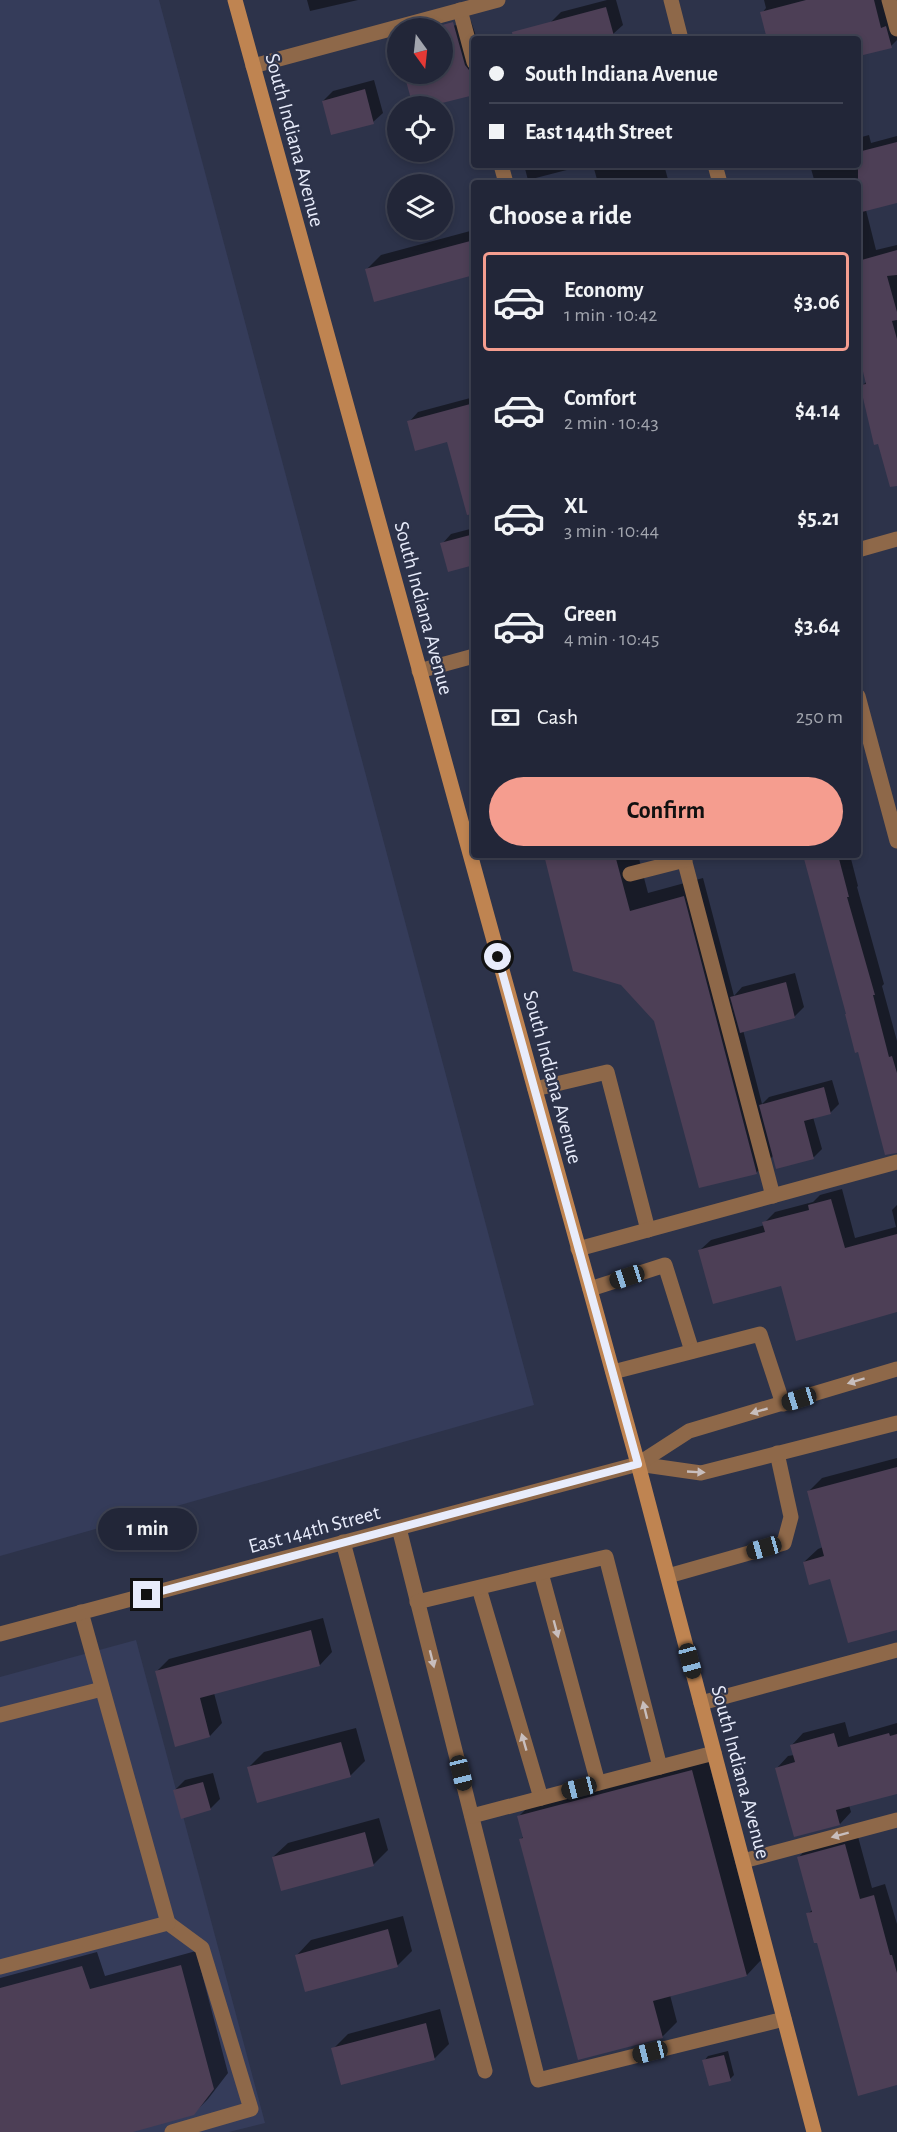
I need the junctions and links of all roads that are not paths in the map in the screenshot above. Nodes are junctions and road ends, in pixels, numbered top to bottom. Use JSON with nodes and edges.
{"nodes":[{"id":1,"x":235,"y":0,"type":"edge"},
{"id":2,"x":498,"y":0,"type":"edge"},
{"id":3,"x":671,"y":0,"type":"edge"},
{"id":4,"x":889,"y":0,"type":"edge"},
{"id":5,"x":460,"y":10,"type":"junction"},
{"id":6,"x":897,"y":28,"type":"edge"},
{"id":7,"x":680,"y":36,"type":"edge"},
{"id":8,"x":471,"y":51,"type":"edge"},
{"id":9,"x":253,"y":66,"type":"junction"},
{"id":10,"x":897,"y":539,"type":"edge"},
{"id":11,"x":861,"y":549,"type":"edge"},
{"id":12,"x":471,"y":657,"type":"edge"},
{"id":13,"x":419,"y":671,"type":"junction"},
{"id":14,"x":861,"y":707,"type":"edge"},
{"id":15,"x":897,"y":841,"type":"edge"},
{"id":16,"x":684,"y":858,"type":"edge"},
{"id":17,"x":630,"y":874,"type":"dead end"},
{"id":18,"x":534,"y":1089,"type":"junction"},
{"id":19,"x":897,"y":1162,"type":"edge"},
{"id":20,"x":773,"y":1196,"type":"junction"},
{"id":21,"x":648,"y":1230,"type":"junction"},
{"id":22,"x":578,"y":1248,"type":"junction"},
{"id":23,"x":590,"y":1289,"type":"junction"},
{"id":24,"x":692,"y":1351,"type":"junction"},
{"id":25,"x":897,"y":1369,"type":"edge"},
{"id":26,"x":613,"y":1372,"type":"junction"},
{"id":27,"x":783,"y":1404,"type":"junction"},
{"id":28,"x":897,"y":1423,"type":"edge"},
{"id":29,"x":777,"y":1453,"type":"junction"},
{"id":30,"x":638,"y":1464,"type":"junction"},
{"id":31,"x":399,"y":1528,"type":"junction"},
{"id":32,"x":344,"y":1542,"type":"junction"},
{"id":33,"x":541,"y":1573,"type":"junction"},
{"id":34,"x":668,"y":1576,"type":"junction"},
{"id":35,"x":479,"y":1588,"type":"junction"},
{"id":36,"x":417,"y":1602,"type":"junction"},
{"id":37,"x":81,"y":1612,"type":"junction"},
{"id":38,"x":0,"y":1634,"type":"edge"},
{"id":39,"x":897,"y":1650,"type":"edge"},
{"id":40,"x":102,"y":1689,"type":"junction"},
{"id":41,"x":701,"y":1703,"type":"junction"},
{"id":42,"x":0,"y":1715,"type":"edge"},
{"id":43,"x":714,"y":1753,"type":"junction"},
{"id":44,"x":660,"y":1767,"type":"junction"},
{"id":45,"x":598,"y":1783,"type":"junction"},
{"id":46,"x":541,"y":1798,"type":"junction"},
{"id":47,"x":472,"y":1816,"type":"junction"},
{"id":48,"x":897,"y":1820,"type":"edge"},
{"id":49,"x":743,"y":1861,"type":"junction"},
{"id":50,"x":168,"y":1923,"type":"junction"},
{"id":51,"x":0,"y":1967,"type":"edge"},
{"id":52,"x":784,"y":2019,"type":"junction"},
{"id":53,"x":485,"y":2071,"type":"dead end"},
{"id":54,"x":171,"y":2132,"type":"edge"},
{"id":55,"x":814,"y":2132,"type":"edge"}],
"edges":[{"from":1,"to":9,"type":"main road","name":"South Indiana Avenue"},
{"from":2,"to":5,"type":"street"},
{"from":3,"to":7,"type":"street"},
{"from":4,"to":6,"type":"street"},
{"from":5,"to":8,"type":"street"},
{"from":5,"to":9,"type":"street"},
{"from":9,"to":13,"type":"main road","name":"South Indiana Avenue"},
{"from":10,"to":11,"type":"street"},
{"from":12,"to":13,"type":"street"},
{"from":13,"to":18,"type":"main road","name":"South Indiana Avenue"},
{"from":14,"to":15,"type":"street"},
{"from":16,"to":17,"type":"street"},
{"from":16,"to":20,"type":"street"},
{"from":18,"to":21,"type":"street"},
{"from":18,"to":22,"type":"main road","name":"South Indiana Avenue"},
{"from":19,"to":20,"type":"street"},
{"from":20,"to":21,"type":"street"},
{"from":21,"to":22,"type":"street"},
{"from":22,"to":23,"type":"main road","name":"South Indiana Avenue"},
{"from":23,"to":24,"type":"street"},
{"from":23,"to":26,"type":"main road","name":"South Indiana Avenue"},
{"from":24,"to":26,"type":"street"},
{"from":24,"to":27,"type":"street"},
{"from":25,"to":27,"type":"street","name":"East 144th Street","one_way":true},
{"from":26,"to":30,"type":"main road","name":"South Indiana Avenue"},
{"from":27,"to":30,"type":"street","name":"East 144th Street","one_way":true},
{"from":28,"to":29,"type":"street","name":"East 144th Street"},
{"from":30,"to":29,"type":"street","name":"East 144th Street","one_way":true},
{"from":29,"to":34,"type":"street"},
{"from":30,"to":31,"type":"street","name":"East 144th Street"},
{"from":30,"to":34,"type":"main road","name":"South Indiana Avenue"},
{"from":31,"to":32,"type":"street","name":"East 144th Street"},
{"from":31,"to":36,"type":"street"},
{"from":32,"to":37,"type":"street","name":"East 144th Street"},
{"from":32,"to":53,"type":"street"},
{"from":33,"to":35,"type":"street"},
{"from":44,"to":33,"type":"street","one_way":true},
{"from":33,"to":45,"type":"street","one_way":true},
{"from":34,"to":41,"type":"main road","name":"South Indiana Avenue"},
{"from":35,"to":36,"type":"street"},
{"from":46,"to":35,"type":"street","one_way":true},
{"from":36,"to":47,"type":"street","one_way":true},
{"from":37,"to":38,"type":"street","name":"East 144th Street"},
{"from":37,"to":40,"type":"street"},
{"from":39,"to":41,"type":"street"},
{"from":40,"to":42,"type":"street"},
{"from":40,"to":50,"type":"street"},
{"from":41,"to":43,"type":"main road","name":"South Indiana Avenue"},
{"from":43,"to":44,"type":"street"},
{"from":43,"to":49,"type":"main road","name":"South Indiana Avenue"},
{"from":44,"to":45,"type":"street"},
{"from":45,"to":46,"type":"street"},
{"from":46,"to":47,"type":"street"},
{"from":47,"to":52,"type":"street"},
{"from":48,"to":49,"type":"street","one_way":true},
{"from":49,"to":52,"type":"main road","name":"South Indiana Avenue"},
{"from":50,"to":51,"type":"street"},
{"from":50,"to":54,"type":"street"},
{"from":52,"to":55,"type":"main road","name":"South Indiana Avenue"}]}
